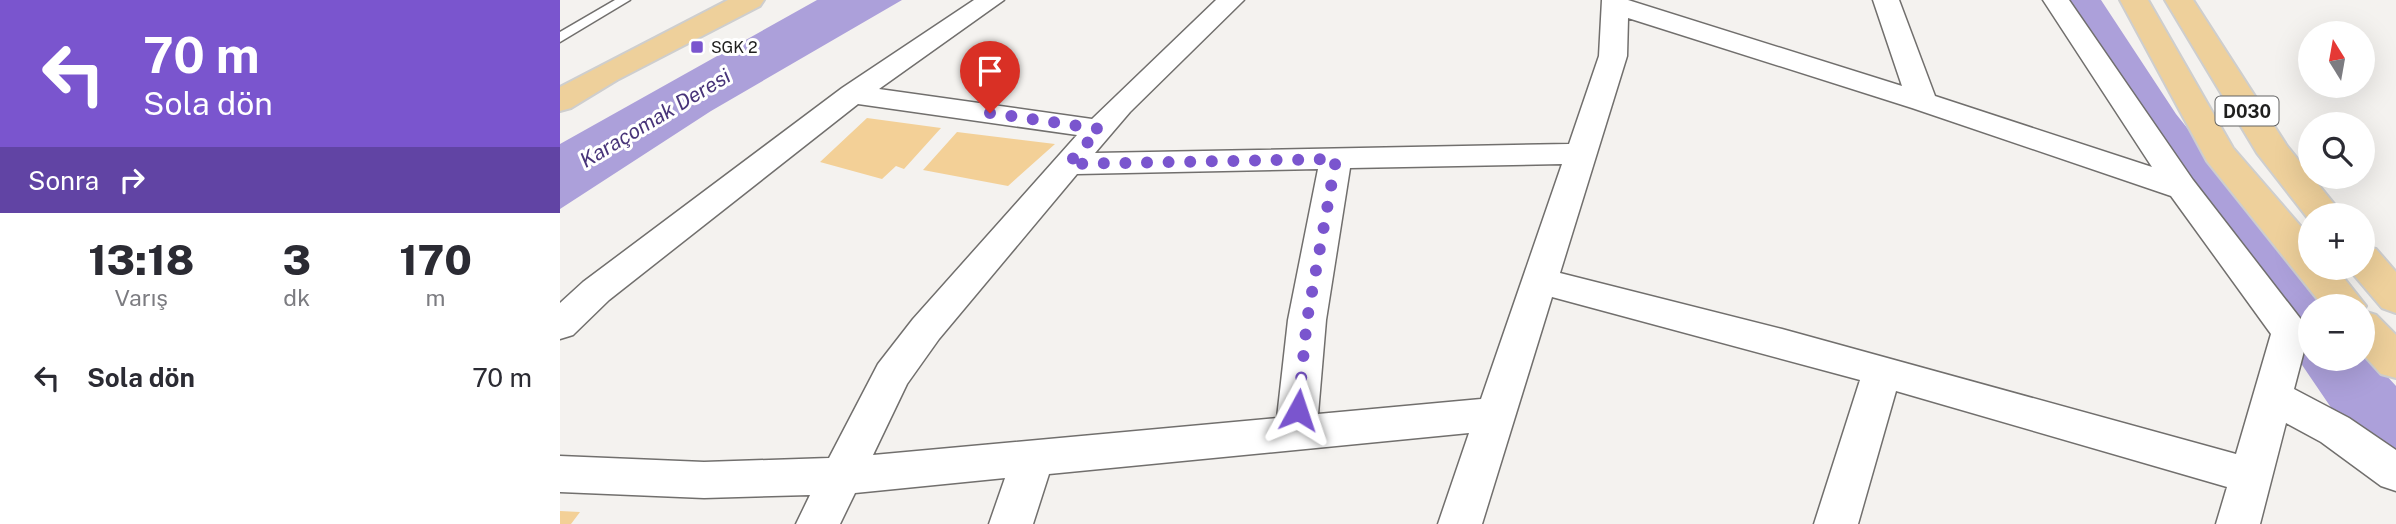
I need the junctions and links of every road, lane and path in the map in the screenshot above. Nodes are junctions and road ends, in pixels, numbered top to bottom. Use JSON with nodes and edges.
{"nodes":[{"id":1,"x":624,"y":0,"type":"edge"},
{"id":2,"x":703,"y":0,"type":"edge"},
{"id":3,"x":750,"y":0,"type":"edge"},
{"id":4,"x":991,"y":0,"type":"edge"},
{"id":5,"x":1231,"y":0,"type":"edge"},
{"id":6,"x":1886,"y":0,"type":"edge"},
{"id":7,"x":2056,"y":0,"type":"edge"},
{"id":8,"x":2134,"y":0,"type":"edge"},
{"id":9,"x":2179,"y":0,"type":"edge"},
{"id":10,"x":1615,"y":3,"type":"edge"},
{"id":11,"x":560,"y":38,"type":"edge"},
{"id":12,"x":560,"y":74,"type":"edge"},
{"id":13,"x":852,"y":94,"type":"junction"},
{"id":14,"x":560,"y":101,"type":"edge"},
{"id":15,"x":1922,"y":102,"type":"junction"},
{"id":16,"x":1100,"y":129,"type":"junction"},
{"id":17,"x":1583,"y":154,"type":"junction"},
{"id":18,"x":1336,"y":159,"type":"junction"},
{"id":19,"x":1068,"y":164,"type":"junction"},
{"id":20,"x":2182,"y":188,"type":"junction"},
{"id":21,"x":2315,"y":203,"type":"edge"},
{"id":22,"x":2298,"y":248,"type":"edge"},
{"id":23,"x":2375,"y":274,"type":"edge"},
{"id":24,"x":2324,"y":280,"type":"edge"},
{"id":25,"x":1541,"y":281,"type":"junction"},
{"id":26,"x":2335,"y":294,"type":"edge"},
{"id":27,"x":2396,"y":298,"type":"edge"},
{"id":28,"x":560,"y":325,"type":"edge"},
{"id":29,"x":2298,"y":330,"type":"edge"},
{"id":30,"x":2298,"y":337,"type":"edge"},
{"id":31,"x":2375,"y":340,"type":"edge"},
{"id":32,"x":2396,"y":362,"type":"edge"},
{"id":33,"x":1882,"y":371,"type":"junction"},
{"id":34,"x":2272,"y":396,"type":"junction"},
{"id":35,"x":1495,"y":414,"type":"junction"},
{"id":36,"x":1296,"y":433,"type":"junction"},
{"id":37,"x":1033,"y":457,"type":"junction"},
{"id":38,"x":2396,"y":472,"type":"edge"},
{"id":39,"x":560,"y":474,"type":"edge"},
{"id":40,"x":841,"y":475,"type":"junction"},
{"id":41,"x":2249,"y":476,"type":"junction"},
{"id":42,"x":818,"y":524,"type":"edge"},
{"id":43,"x":1011,"y":524,"type":"edge"},
{"id":44,"x":1460,"y":524,"type":"edge"},
{"id":45,"x":1836,"y":524,"type":"edge"},
{"id":46,"x":2238,"y":524,"type":"edge"}],
"edges":[{"from":1,"to":11,"type":"lane"},
{"from":2,"to":12,"type":"main road"},
{"from":3,"to":14,"type":"main road"},
{"from":4,"to":13,"type":"street"},
{"from":5,"to":16,"type":"street"},
{"from":6,"to":15,"type":"street"},
{"from":7,"to":20,"type":"street"},
{"from":8,"to":22,"type":"main road"},
{"from":9,"to":21,"type":"main road","number":"D030"},
{"from":10,"to":15,"type":"street"},
{"from":10,"to":17,"type":"street"},
{"from":13,"to":16,"type":"street"},
{"from":13,"to":28,"type":"street"},
{"from":15,"to":20,"type":"street"},
{"from":16,"to":19,"type":"street"},
{"from":17,"to":18,"type":"street"},
{"from":17,"to":25,"type":"street"},
{"from":18,"to":19,"type":"street"},
{"from":18,"to":36,"type":"street"},
{"from":19,"to":40,"type":"street"},
{"from":20,"to":29,"type":"street"},
{"from":23,"to":27,"type":"main road"},
{"from":24,"to":26,"type":"main road"},
{"from":25,"to":33,"type":"street"},
{"from":25,"to":35,"type":"street"},
{"from":30,"to":34,"type":"street"},
{"from":31,"to":32,"type":"main road"},
{"from":33,"to":41,"type":"street"},
{"from":33,"to":45,"type":"street"},
{"from":34,"to":38,"type":"street"},
{"from":34,"to":41,"type":"street"},
{"from":35,"to":36,"type":"street"},
{"from":35,"to":44,"type":"street"},
{"from":36,"to":37,"type":"street"},
{"from":37,"to":40,"type":"street"},
{"from":37,"to":43,"type":"street"},
{"from":39,"to":40,"type":"street"},
{"from":40,"to":42,"type":"street"},
{"from":41,"to":46,"type":"street"}]}
